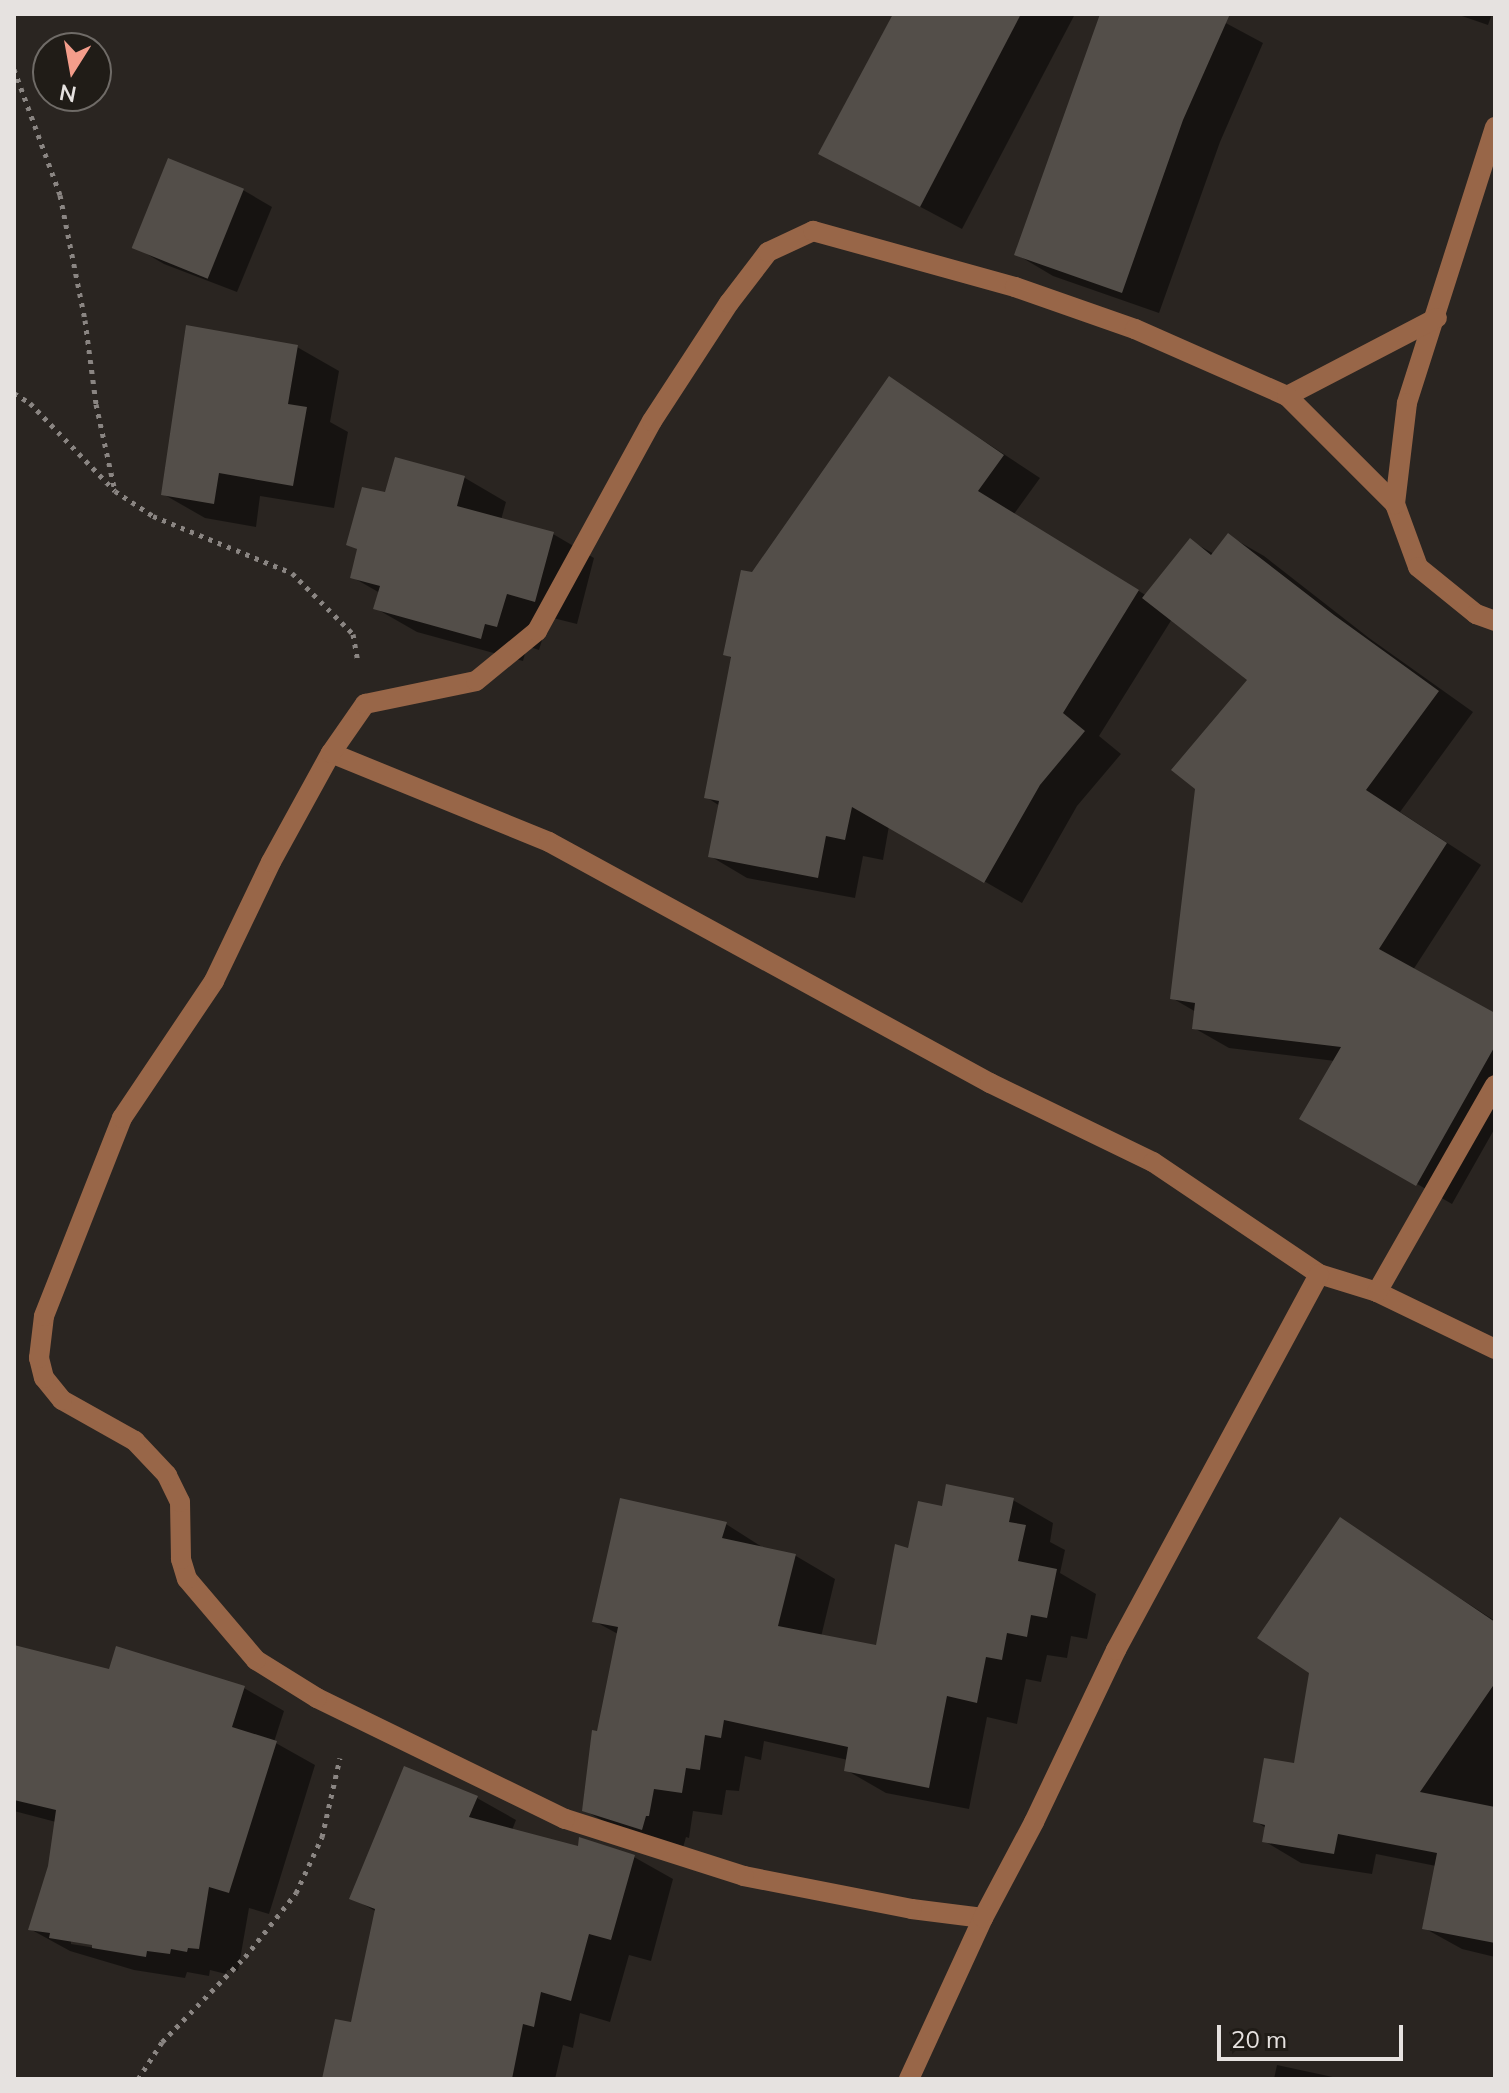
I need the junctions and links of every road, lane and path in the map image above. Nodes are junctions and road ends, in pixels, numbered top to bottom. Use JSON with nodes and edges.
{"nodes":[{"id":1,"x":14,"y":69,"type":"edge"},
{"id":2,"x":1495,"y":127,"type":"edge"},
{"id":3,"x":1437,"y":318,"type":"junction"},
{"id":4,"x":14,"y":393,"type":"edge"},
{"id":5,"x":1287,"y":396,"type":"junction"},
{"id":6,"x":115,"y":491,"type":"junction"},
{"id":7,"x":1395,"y":504,"type":"junction"},
{"id":8,"x":1495,"y":621,"type":"edge"},
{"id":9,"x":365,"y":704,"type":"junction"},
{"id":10,"x":331,"y":753,"type":"junction"},
{"id":11,"x":1495,"y":1085,"type":"edge"},
{"id":12,"x":1319,"y":1274,"type":"junction"},
{"id":13,"x":1377,"y":1292,"type":"junction"},
{"id":14,"x":1495,"y":1349,"type":"edge"},
{"id":15,"x":317,"y":1698,"type":"junction"},
{"id":16,"x":983,"y":1918,"type":"junction"},
{"id":17,"x":138,"y":2079,"type":"edge"},
{"id":18,"x":909,"y":2079,"type":"edge"}],
"edges":[{"from":1,"to":6,"type":"path"},
{"from":2,"to":3,"type":"street"},
{"from":3,"to":5,"type":"street"},
{"from":3,"to":7,"type":"street"},
{"from":4,"to":6,"type":"path"},
{"from":5,"to":7,"type":"street"},
{"from":5,"to":9,"type":"street"},
{"from":6,"to":9,"type":"path"},
{"from":7,"to":8,"type":"street"},
{"from":9,"to":10,"type":"street"},
{"from":10,"to":12,"type":"street"},
{"from":10,"to":15,"type":"street"},
{"from":11,"to":13,"type":"street"},
{"from":12,"to":13,"type":"street"},
{"from":12,"to":16,"type":"street"},
{"from":13,"to":14,"type":"street"},
{"from":15,"to":16,"type":"street"},
{"from":15,"to":17,"type":"path"},
{"from":16,"to":18,"type":"street"}]}
